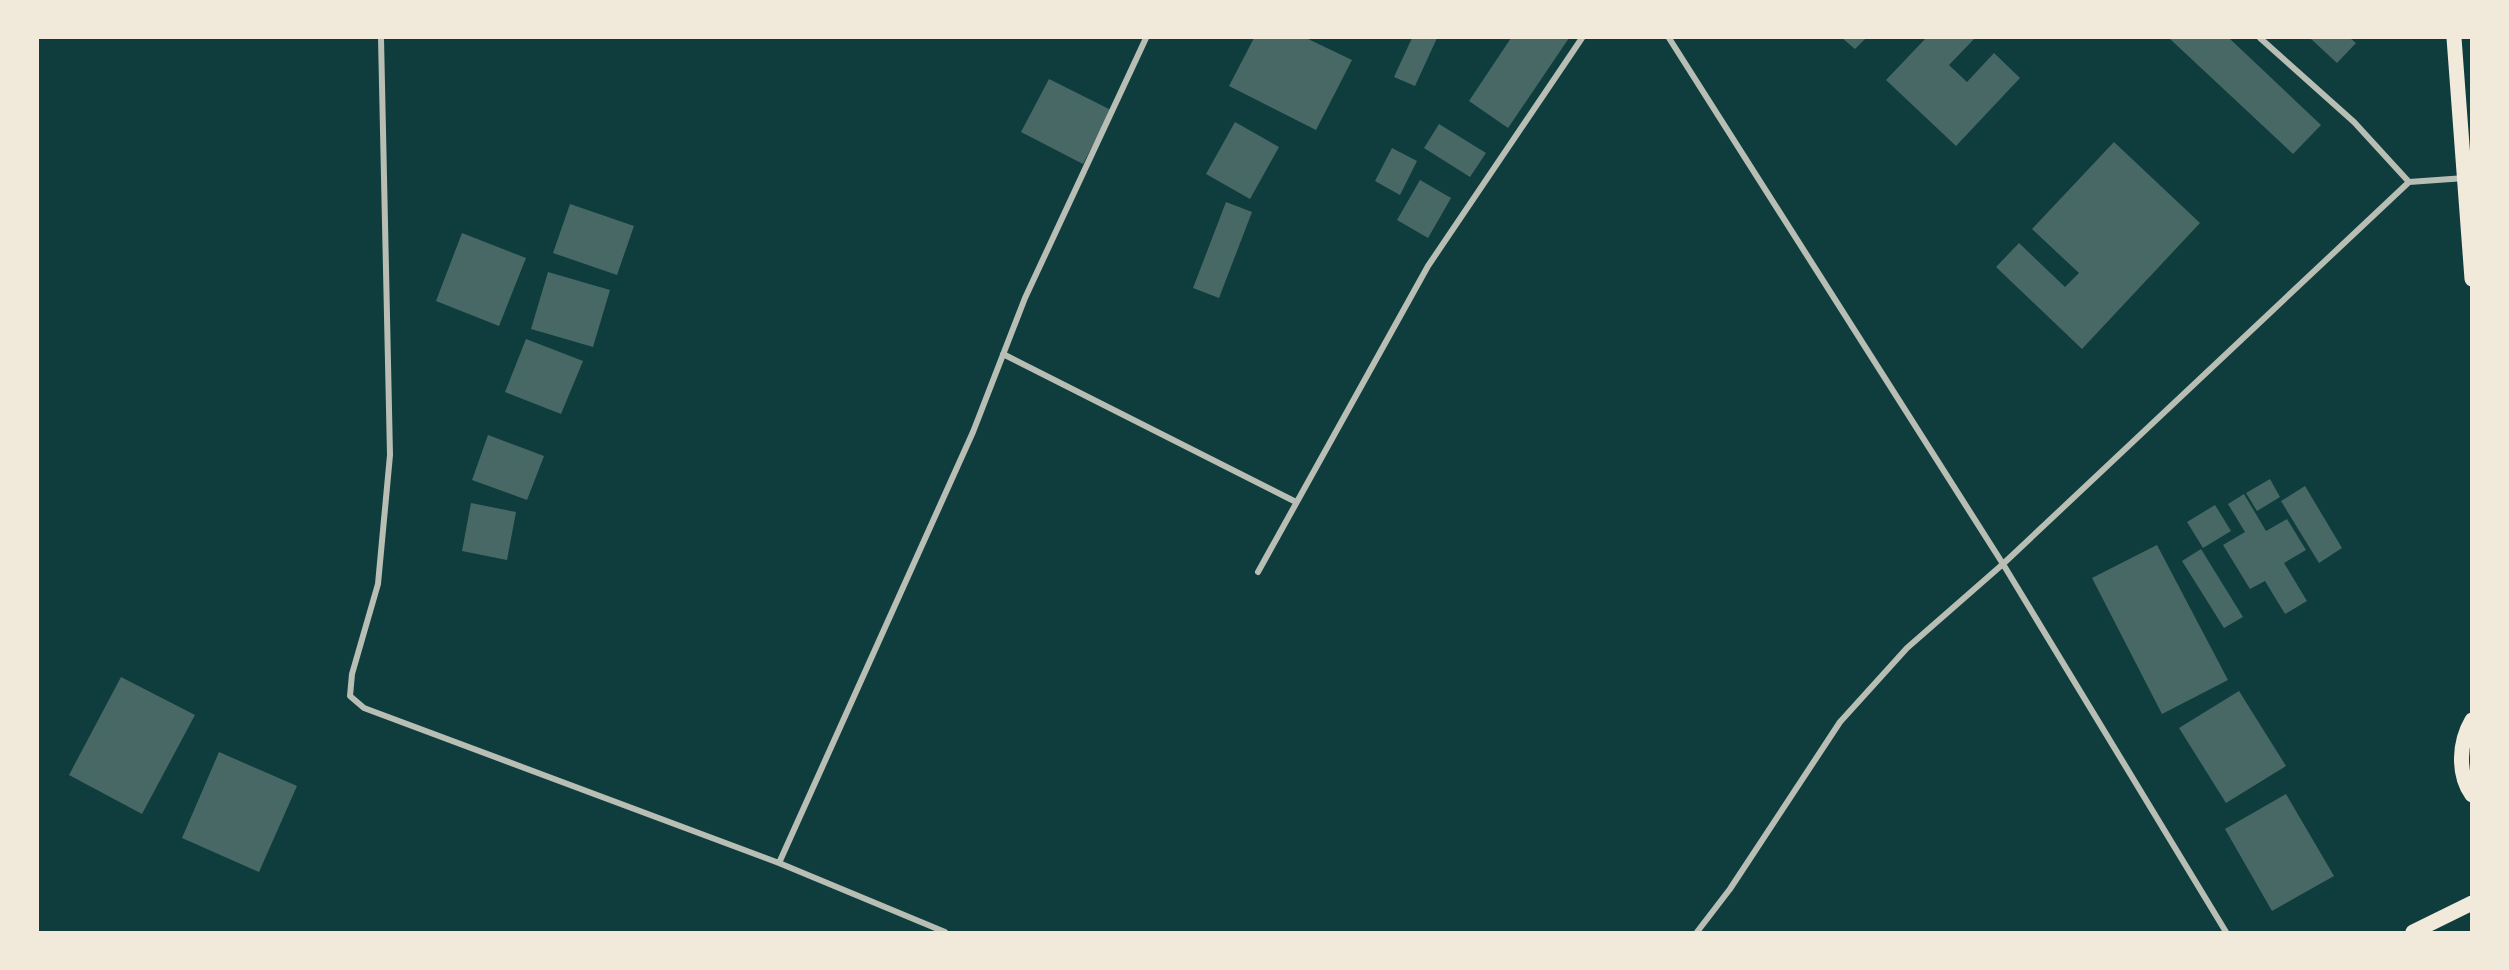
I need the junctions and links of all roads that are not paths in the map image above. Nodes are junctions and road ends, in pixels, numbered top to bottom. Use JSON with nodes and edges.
{"nodes":[{"id":1,"x":381,"y":38,"type":"edge"},
{"id":2,"x":1146,"y":38,"type":"edge"},
{"id":3,"x":1582,"y":38,"type":"edge"},
{"id":4,"x":1669,"y":38,"type":"edge"},
{"id":5,"x":2260,"y":38,"type":"edge"},
{"id":6,"x":2454,"y":38,"type":"edge"},
{"id":7,"x":2468,"y":178,"type":"edge"},
{"id":8,"x":2409,"y":182,"type":"junction"},
{"id":9,"x":2472,"y":279,"type":"edge"},
{"id":10,"x":1003,"y":354,"type":"junction"},
{"id":11,"x":1296,"y":502,"type":"junction"},
{"id":12,"x":2003,"y":564,"type":"junction"},
{"id":13,"x":1258,"y":572,"type":"dead end"},
{"id":14,"x":2471,"y":718,"type":"edge"},
{"id":15,"x":2472,"y":795,"type":"edge"},
{"id":16,"x":779,"y":863,"type":"junction"},
{"id":17,"x":2472,"y":903,"type":"edge"},
{"id":18,"x":945,"y":933,"type":"edge"},
{"id":19,"x":1697,"y":933,"type":"edge"},
{"id":20,"x":2226,"y":933,"type":"edge"},
{"id":21,"x":2413,"y":933,"type":"edge"}],
"edges":[{"from":1,"to":16,"type":"street"},
{"from":2,"to":10,"type":"street"},
{"from":3,"to":11,"type":"street"},
{"from":4,"to":12,"type":"street"},
{"from":5,"to":8,"type":"street"},
{"from":6,"to":7,"type":"main road"},
{"from":7,"to":8,"type":"street"},
{"from":7,"to":9,"type":"main road"},
{"from":8,"to":12,"type":"street"},
{"from":10,"to":11,"type":"street"},
{"from":10,"to":16,"type":"street"},
{"from":11,"to":13,"type":"street"},
{"from":12,"to":19,"type":"street"},
{"from":12,"to":20,"type":"street"},
{"from":14,"to":15,"type":"main road"},
{"from":16,"to":18,"type":"street"},
{"from":17,"to":21,"type":"main road"}]}
